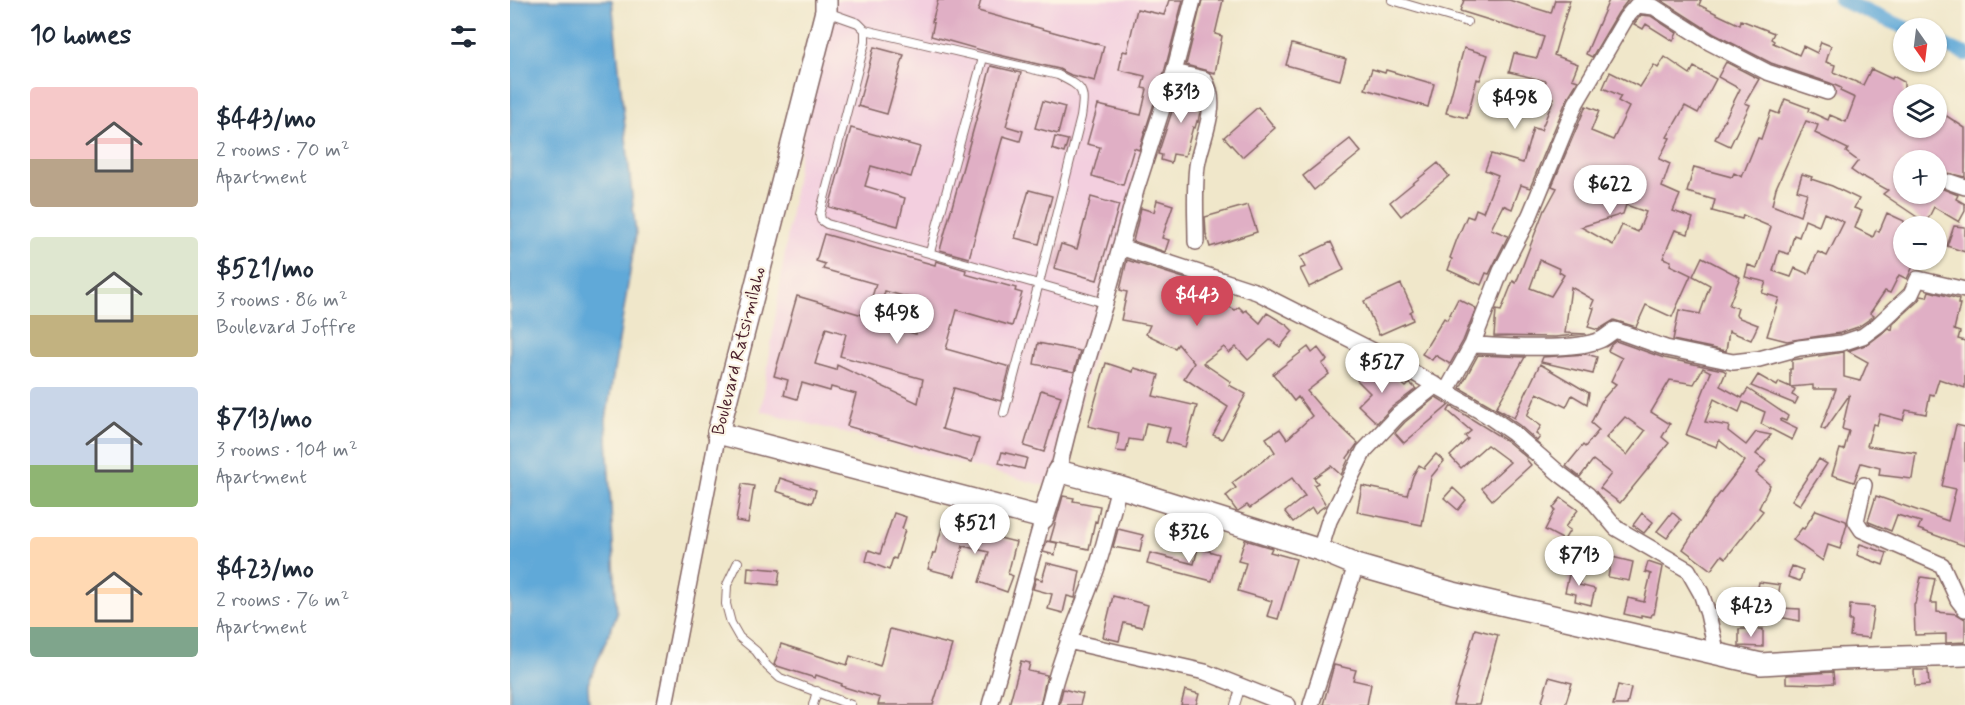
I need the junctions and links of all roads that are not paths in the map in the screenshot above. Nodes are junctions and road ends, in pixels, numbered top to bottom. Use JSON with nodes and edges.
{"nodes":[{"id":1,"x":1193,"y":0,"type":"edge"},
{"id":2,"x":1392,"y":0,"type":"edge"},
{"id":3,"x":826,"y":6,"type":"edge"},
{"id":4,"x":1467,"y":22,"type":"dead end"},
{"id":5,"x":865,"y":30,"type":"junction"},
{"id":6,"x":983,"y":58,"type":"junction"},
{"id":7,"x":1174,"y":72,"type":"junction"},
{"id":8,"x":1827,"y":92,"type":"dead end"},
{"id":9,"x":1950,"y":182,"type":"dead end"},
{"id":10,"x":1965,"y":187,"type":"edge"},
{"id":11,"x":1196,"y":242,"type":"dead end"},
{"id":12,"x":1120,"y":247,"type":"junction"},
{"id":13,"x":930,"y":252,"type":"junction"},
{"id":14,"x":1039,"y":283,"type":"junction"},
{"id":15,"x":1965,"y":290,"type":"edge"},
{"id":16,"x":1106,"y":303,"type":"junction"},
{"id":17,"x":1472,"y":345,"type":"junction"},
{"id":18,"x":1441,"y":388,"type":"junction"},
{"id":19,"x":1004,"y":413,"type":"dead end"},
{"id":20,"x":718,"y":433,"type":"junction"},
{"id":21,"x":1058,"y":471,"type":"junction"},
{"id":22,"x":1864,"y":484,"type":"dead end"},
{"id":23,"x":1119,"y":487,"type":"junction"},
{"id":24,"x":1043,"y":518,"type":"junction"},
{"id":25,"x":1320,"y":550,"type":"junction"},
{"id":26,"x":738,"y":562,"type":"dead end"},
{"id":27,"x":1356,"y":565,"type":"junction"},
{"id":28,"x":1965,"y":609,"type":"edge"},
{"id":29,"x":1068,"y":641,"type":"junction"},
{"id":30,"x":1717,"y":655,"type":"junction"},
{"id":31,"x":1965,"y":655,"type":"edge"},
{"id":32,"x":1241,"y":687,"type":"junction"},
{"id":33,"x":817,"y":692,"type":"junction"},
{"id":34,"x":665,"y":705,"type":"edge"},
{"id":35,"x":813,"y":705,"type":"edge"},
{"id":36,"x":850,"y":705,"type":"edge"},
{"id":37,"x":990,"y":705,"type":"edge"},
{"id":38,"x":1049,"y":705,"type":"edge"},
{"id":39,"x":1235,"y":705,"type":"edge"},
{"id":40,"x":1288,"y":705,"type":"edge"},
{"id":41,"x":1311,"y":705,"type":"edge"}],
"edges":[{"from":1,"to":7,"type":"street"},
{"from":2,"to":4,"type":"lane"},
{"from":3,"to":5,"type":"lane"},
{"from":3,"to":20,"type":"street","name":"Boulevard Ratsimilaho"},
{"from":5,"to":6,"type":"lane"},
{"from":5,"to":13,"type":"lane"},
{"from":6,"to":13,"type":"lane"},
{"from":6,"to":14,"type":"lane"},
{"from":7,"to":11,"type":"street"},
{"from":7,"to":12,"type":"street"},
{"from":8,"to":17,"type":"street"},
{"from":9,"to":10,"type":"street"},
{"from":12,"to":16,"type":"street"},
{"from":12,"to":18,"type":"street"},
{"from":13,"to":14,"type":"lane"},
{"from":14,"to":16,"type":"lane"},
{"from":14,"to":19,"type":"lane"},
{"from":15,"to":17,"type":"street"},
{"from":16,"to":21,"type":"street"},
{"from":17,"to":18,"type":"street"},
{"from":18,"to":25,"type":"street"},
{"from":18,"to":30,"type":"street"},
{"from":20,"to":24,"type":"street"},
{"from":20,"to":34,"type":"street","name":"Boulevard Ratsimilaho"},
{"from":21,"to":23,"type":"street"},
{"from":21,"to":24,"type":"street"},
{"from":22,"to":28,"type":"street"},
{"from":23,"to":25,"type":"street"},
{"from":23,"to":29,"type":"street"},
{"from":24,"to":37,"type":"street"},
{"from":25,"to":27,"type":"street"},
{"from":26,"to":33,"type":"lane"},
{"from":27,"to":30,"type":"street"},
{"from":27,"to":41,"type":"street"},
{"from":29,"to":32,"type":"street"},
{"from":29,"to":38,"type":"street"},
{"from":30,"to":31,"type":"street"},
{"from":32,"to":39,"type":"lane"},
{"from":32,"to":40,"type":"street"},
{"from":33,"to":35,"type":"lane"},
{"from":33,"to":36,"type":"lane"}]}
